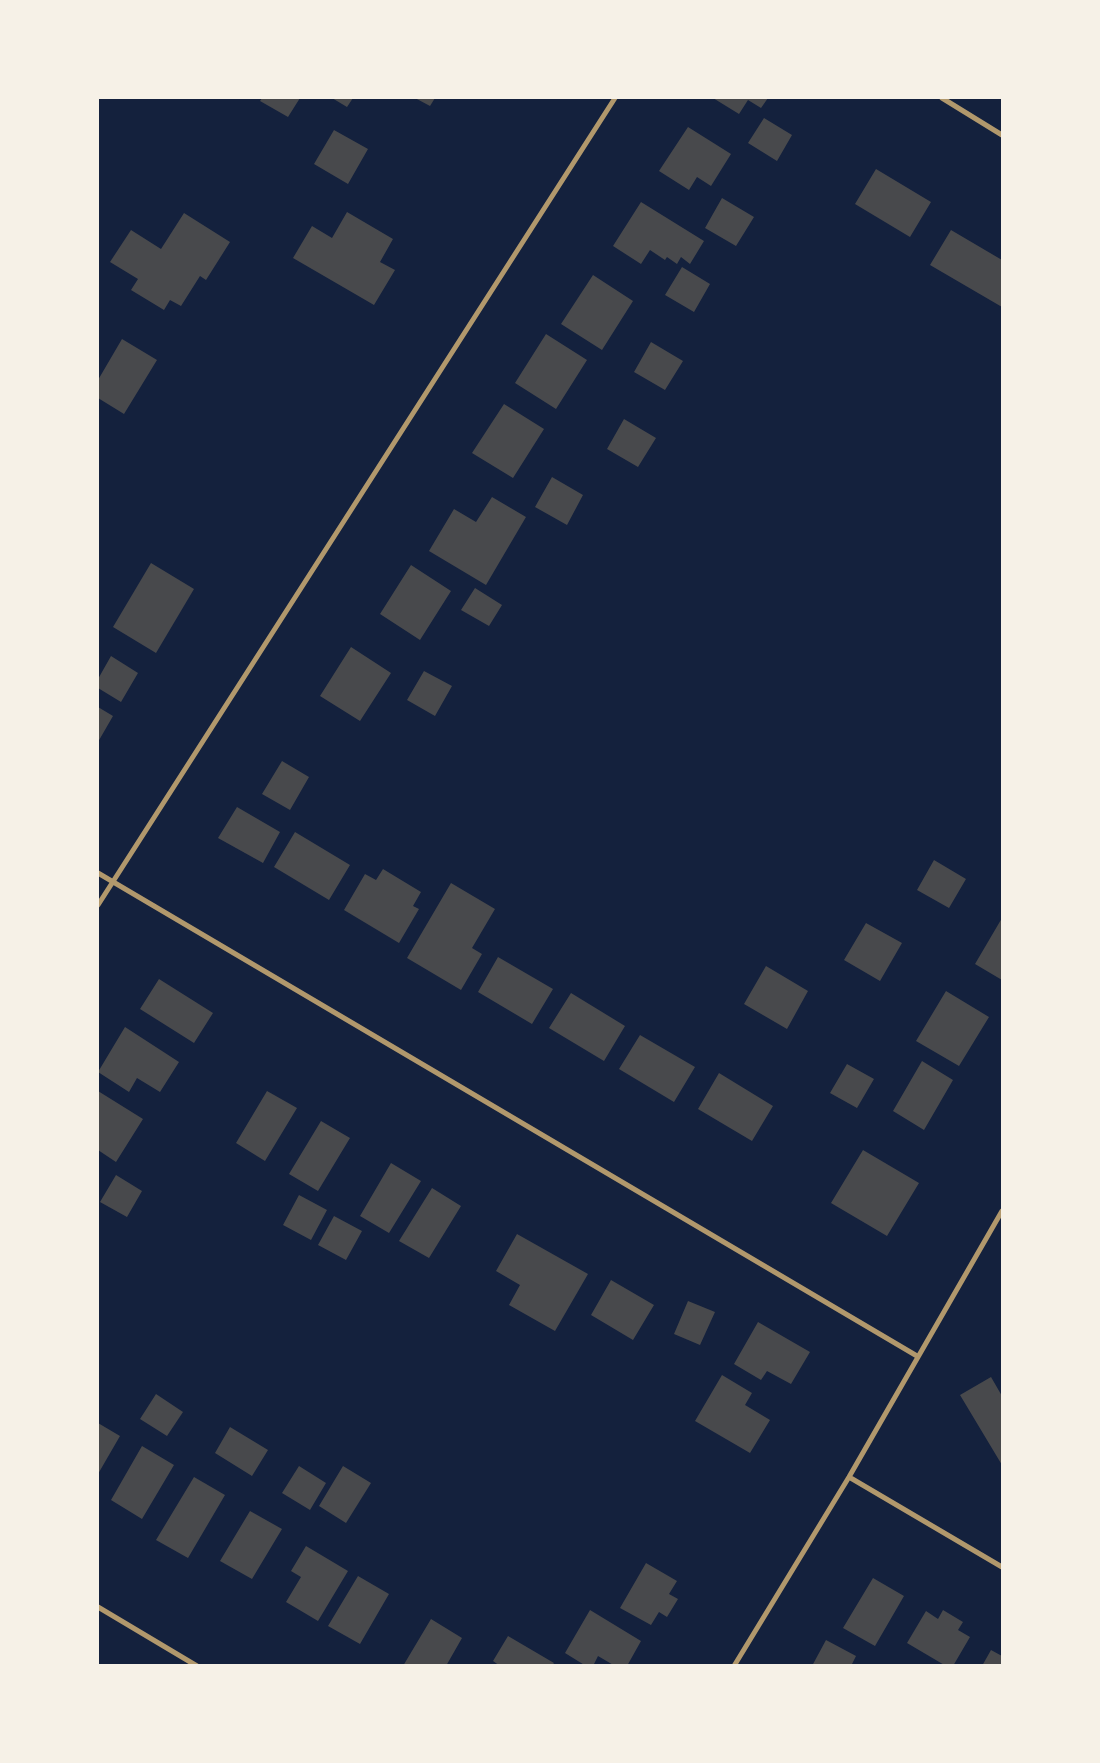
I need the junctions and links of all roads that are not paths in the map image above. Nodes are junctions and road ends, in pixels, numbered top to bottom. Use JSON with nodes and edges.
{"nodes":[{"id":1,"x":616,"y":98,"type":"edge"},
{"id":2,"x":942,"y":98,"type":"edge"},
{"id":3,"x":1002,"y":135,"type":"edge"},
{"id":4,"x":98,"y":872,"type":"edge"},
{"id":5,"x":112,"y":881,"type":"junction"},
{"id":6,"x":98,"y":905,"type":"edge"},
{"id":7,"x":1002,"y":1211,"type":"edge"},
{"id":8,"x":917,"y":1356,"type":"junction"},
{"id":9,"x":849,"y":1477,"type":"junction"},
{"id":10,"x":1002,"y":1567,"type":"edge"},
{"id":11,"x":98,"y":1607,"type":"edge"},
{"id":12,"x":197,"y":1666,"type":"edge"},
{"id":13,"x":734,"y":1666,"type":"edge"}],
"edges":[{"from":1,"to":5,"type":"street"},
{"from":2,"to":3,"type":"street"},
{"from":4,"to":5,"type":"street"},
{"from":5,"to":6,"type":"street"},
{"from":5,"to":8,"type":"street"},
{"from":7,"to":8,"type":"street"},
{"from":8,"to":9,"type":"street"},
{"from":9,"to":10,"type":"street"},
{"from":9,"to":13,"type":"street"},
{"from":11,"to":12,"type":"street"}]}
